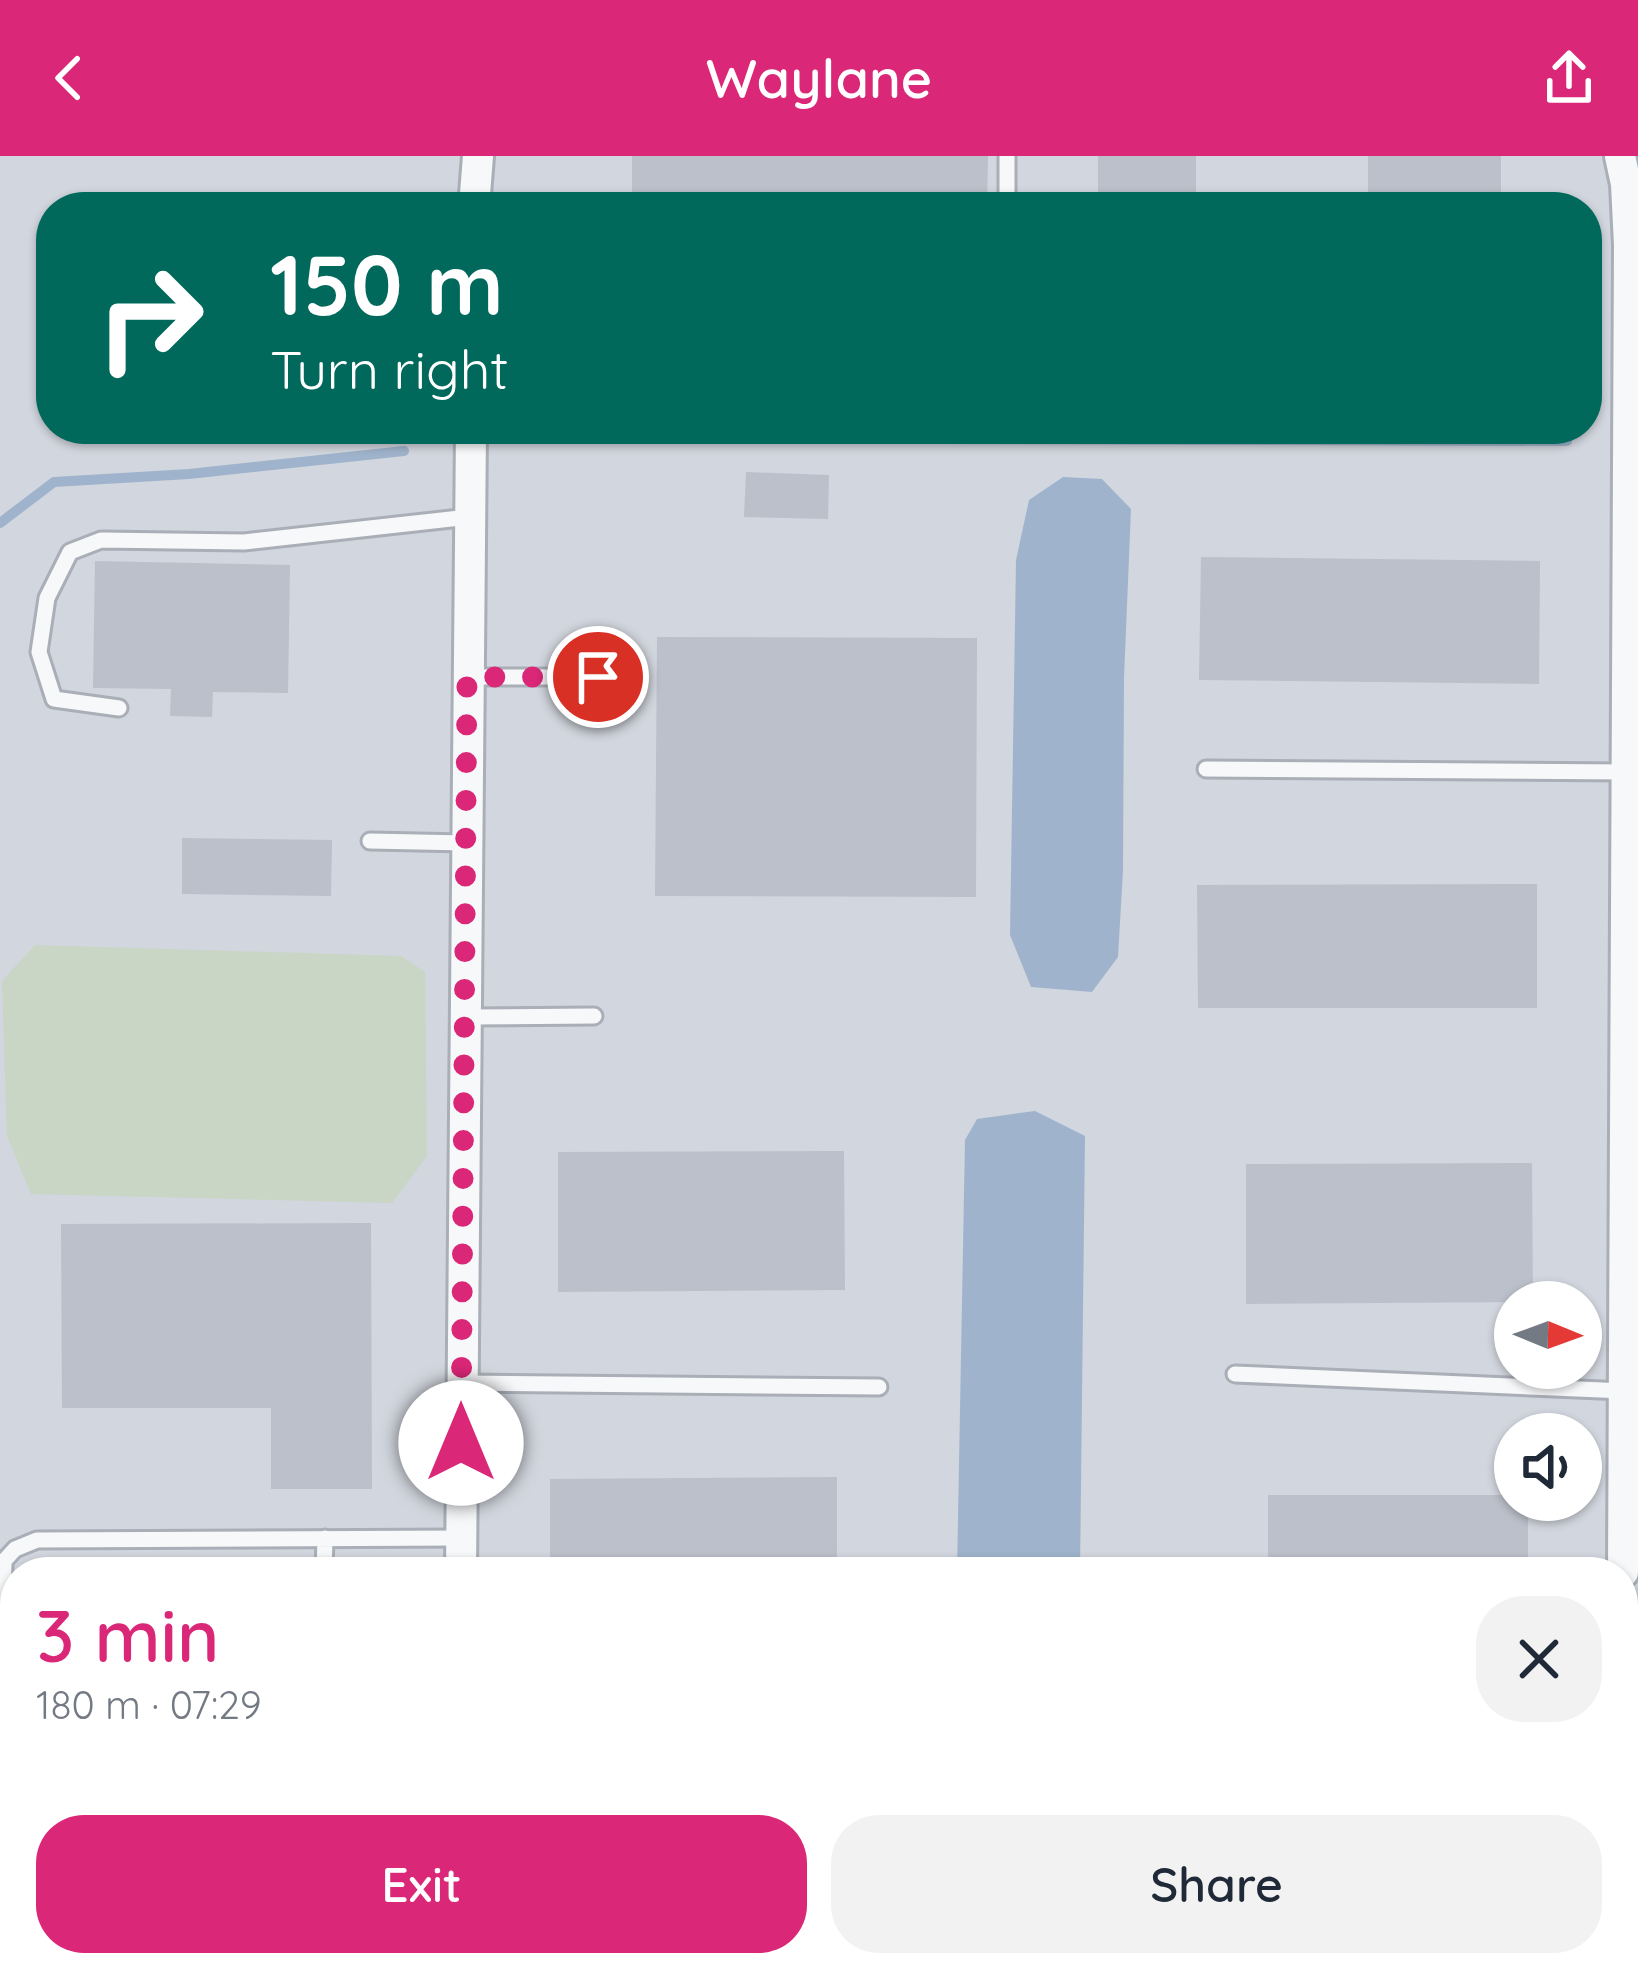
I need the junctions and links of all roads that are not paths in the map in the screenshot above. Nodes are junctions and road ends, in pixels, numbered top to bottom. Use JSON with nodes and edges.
{"nodes":[{"id":1,"x":478,"y":156,"type":"edge"},
{"id":2,"x":1007,"y":156,"type":"edge"},
{"id":3,"x":1620,"y":156,"type":"edge"},
{"id":4,"x":474,"y":192,"type":"edge"},
{"id":5,"x":1006,"y":192,"type":"edge"},
{"id":6,"x":470,"y":444,"type":"edge"},
{"id":7,"x":469,"y":517,"type":"junction"},
{"id":8,"x":1633,"y":640,"type":"edge"},
{"id":9,"x":467,"y":677,"type":"junction"},
{"id":10,"x":598,"y":677,"type":"dead end"},
{"id":11,"x":118,"y":708,"type":"dead end"},
{"id":12,"x":1206,"y":769,"type":"dead end"},
{"id":13,"x":1628,"y":772,"type":"junction"},
{"id":14,"x":370,"y":841,"type":"dead end"},
{"id":15,"x":466,"y":842,"type":"junction"},
{"id":16,"x":594,"y":1016,"type":"dead end"},
{"id":17,"x":464,"y":1017,"type":"junction"},
{"id":18,"x":1631,"y":1306,"type":"edge"},
{"id":19,"x":1235,"y":1375,"type":"dead end"},
{"id":20,"x":461,"y":1383,"type":"junction"},
{"id":21,"x":879,"y":1387,"type":"dead end"},
{"id":22,"x":1624,"y":1391,"type":"junction"},
{"id":23,"x":325,"y":1538,"type":"junction"},
{"id":24,"x":461,"y":1538,"type":"junction"},
{"id":25,"x":8,"y":1557,"type":"edge"},
{"id":26,"x":324,"y":1557,"type":"edge"},
{"id":27,"x":460,"y":1557,"type":"edge"},
{"id":28,"x":1623,"y":1557,"type":"edge"}],
"edges":[{"from":1,"to":4,"type":"street"},
{"from":2,"to":5,"type":"lane"},
{"from":3,"to":8,"type":"street"},
{"from":6,"to":7,"type":"street"},
{"from":7,"to":9,"type":"street"},
{"from":7,"to":11,"type":"lane"},
{"from":8,"to":13,"type":"street"},
{"from":9,"to":10,"type":"lane"},
{"from":9,"to":15,"type":"street"},
{"from":12,"to":13,"type":"lane"},
{"from":13,"to":18,"type":"street"},
{"from":14,"to":15,"type":"lane"},
{"from":15,"to":17,"type":"street"},
{"from":16,"to":17,"type":"lane"},
{"from":17,"to":20,"type":"street"},
{"from":18,"to":22,"type":"street"},
{"from":19,"to":22,"type":"lane"},
{"from":20,"to":21,"type":"lane"},
{"from":20,"to":24,"type":"street"},
{"from":22,"to":28,"type":"street"},
{"from":23,"to":24,"type":"lane"},
{"from":23,"to":25,"type":"lane"},
{"from":23,"to":26,"type":"lane"},
{"from":24,"to":27,"type":"street"}]}
